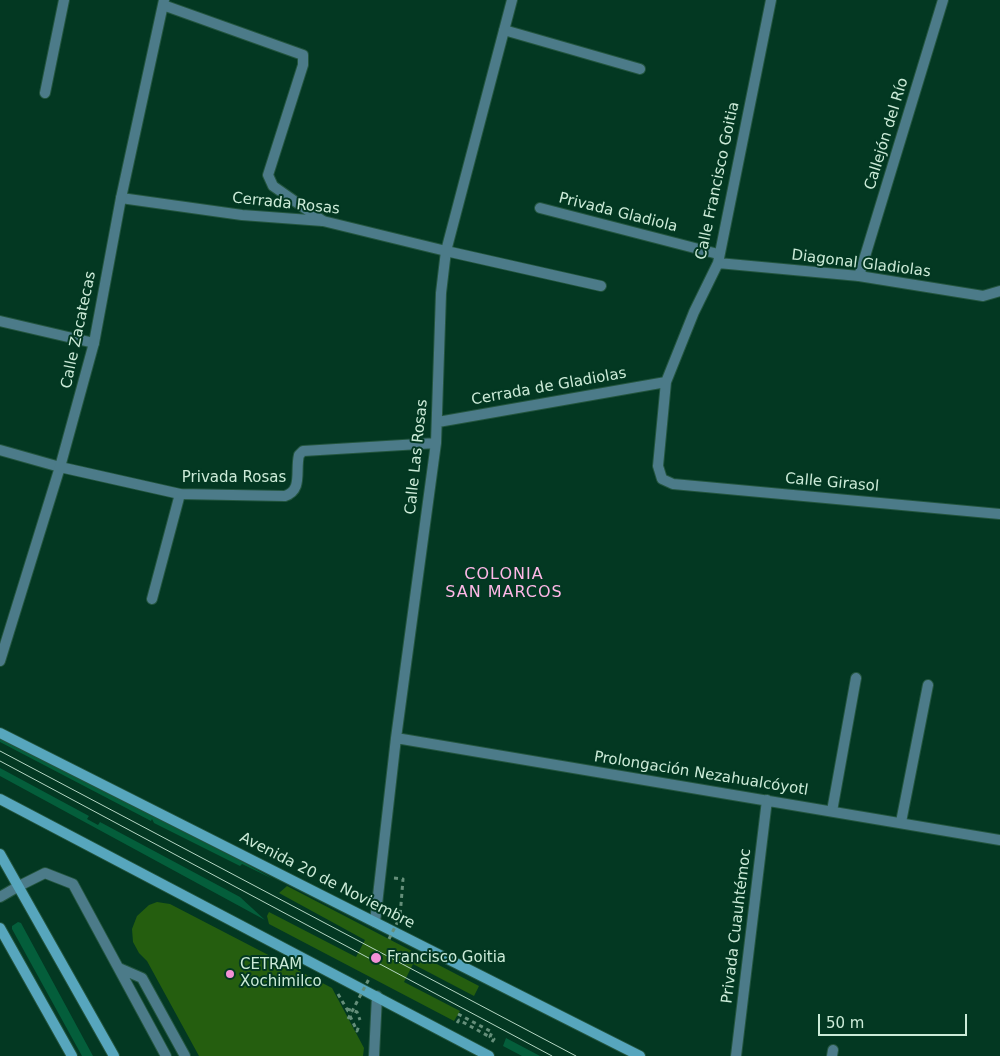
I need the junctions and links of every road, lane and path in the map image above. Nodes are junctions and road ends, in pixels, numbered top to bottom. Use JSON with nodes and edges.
{"nodes":[{"id":1,"x":64,"y":0,"type":"edge"},
{"id":2,"x":512,"y":0,"type":"edge"},
{"id":3,"x":771,"y":0,"type":"edge"},
{"id":4,"x":942,"y":0,"type":"edge"},
{"id":5,"x":164,"y":3,"type":"edge"},
{"id":6,"x":504,"y":30,"type":"junction"},
{"id":7,"x":640,"y":70,"type":"dead end"},
{"id":8,"x":44,"y":93,"type":"dead end"},
{"id":9,"x":121,"y":198,"type":"junction"},
{"id":10,"x":540,"y":208,"type":"dead end"},
{"id":11,"x":323,"y":221,"type":"junction"},
{"id":12,"x":446,"y":251,"type":"junction"},
{"id":13,"x":718,"y":259,"type":"junction"},
{"id":14,"x":859,"y":276,"type":"junction"},
{"id":15,"x":600,"y":286,"type":"dead end"},
{"id":16,"x":1000,"y":291,"type":"edge"},
{"id":17,"x":0,"y":321,"type":"edge"},
{"id":18,"x":94,"y":344,"type":"junction"},
{"id":19,"x":666,"y":382,"type":"junction"},
{"id":20,"x":438,"y":422,"type":"junction"},
{"id":21,"x":436,"y":443,"type":"junction"},
{"id":22,"x":0,"y":450,"type":"edge"},
{"id":23,"x":60,"y":467,"type":"junction"},
{"id":24,"x":662,"y":479,"type":"joint"},
{"id":25,"x":180,"y":494,"type":"junction"},
{"id":26,"x":1000,"y":514,"type":"edge"},
{"id":27,"x":152,"y":599,"type":"dead end"},
{"id":28,"x":0,"y":661,"type":"edge"},
{"id":29,"x":856,"y":678,"type":"dead end"},
{"id":30,"x":928,"y":685,"type":"dead end"},
{"id":31,"x":0,"y":733,"type":"edge"},
{"id":32,"x":396,"y":738,"type":"junction"},
{"id":33,"x":0,"y":799,"type":"edge"},
{"id":34,"x":768,"y":800,"type":"junction"},
{"id":35,"x":832,"y":811,"type":"junction"},
{"id":36,"x":901,"y":822,"type":"junction"},
{"id":37,"x":1000,"y":840,"type":"edge"},
{"id":38,"x":0,"y":854,"type":"edge"},
{"id":39,"x":403,"y":879,"type":"dead end"},
{"id":40,"x":19,"y":886,"type":"junction"},
{"id":41,"x":0,"y":897,"type":"edge"},
{"id":42,"x":375,"y":922,"type":"junction"},
{"id":43,"x":0,"y":928,"type":"edge"},
{"id":44,"x":389,"y":939,"type":"dead end"},
{"id":45,"x":119,"y":968,"type":"junction"},
{"id":46,"x":370,"y":977,"type":"dead end"},
{"id":47,"x":377,"y":996,"type":"junction"},
{"id":48,"x":458,"y":1014,"type":"dead end"},
{"id":49,"x":350,"y":1016,"type":"junction"},
{"id":50,"x":490,"y":1037,"type":"dead end"},
{"id":51,"x":72,"y":1056,"type":"edge"},
{"id":52,"x":114,"y":1056,"type":"edge"},
{"id":53,"x":166,"y":1056,"type":"edge"},
{"id":54,"x":184,"y":1056,"type":"edge"},
{"id":55,"x":374,"y":1056,"type":"edge"},
{"id":56,"x":489,"y":1056,"type":"edge"},
{"id":57,"x":640,"y":1056,"type":"edge"},
{"id":58,"x":736,"y":1056,"type":"edge"}],
"edges":[{"from":1,"to":8,"type":"street"},
{"from":2,"to":6,"type":"street","name":"Calle Las Rosas"},
{"from":3,"to":13,"type":"street","name":"Calle Francisco Goitia"},
{"from":4,"to":14,"type":"street","name":"Callejón del Río"},
{"from":5,"to":9,"type":"street","name":"Calle Zacatecas"},
{"from":5,"to":11,"type":"street"},
{"from":6,"to":7,"type":"street"},
{"from":6,"to":12,"type":"street","name":"Calle Las Rosas"},
{"from":9,"to":11,"type":"street","name":"Cerrada Rosas"},
{"from":9,"to":18,"type":"street","name":"Calle Zacatecas"},
{"from":10,"to":13,"type":"street","name":"Privada Gladiola"},
{"from":11,"to":12,"type":"street","name":"Cerrada Rosas"},
{"from":12,"to":15,"type":"street","name":"Cerrada Rosas"},
{"from":12,"to":20,"type":"street","name":"Calle Las Rosas"},
{"from":13,"to":14,"type":"street","name":"Diagonal Gladiolas"},
{"from":13,"to":19,"type":"street","name":"Calle Francisco Goitia"},
{"from":14,"to":16,"type":"street","name":"Diagonal Gladiolas"},
{"from":17,"to":18,"type":"street"},
{"from":18,"to":23,"type":"street","name":"Calle Zacatecas"},
{"from":19,"to":20,"type":"street","name":"Cerrada de Gladiolas"},
{"from":19,"to":24,"type":"street","name":"Calle Francisco Goitia"},
{"from":20,"to":21,"type":"street","name":"Calle Las Rosas"},
{"from":21,"to":25,"type":"street","name":"Privada Rosas"},
{"from":21,"to":32,"type":"street","name":"Calle Las Rosas"},
{"from":22,"to":23,"type":"street","name":"Privada Rosas"},
{"from":23,"to":25,"type":"street","name":"Privada Rosas"},
{"from":23,"to":28,"type":"street","name":"Calle Zacatecas"},
{"from":24,"to":26,"type":"street","name":"Calle Girasol"},
{"from":25,"to":27,"type":"street"},
{"from":29,"to":35,"type":"street"},
{"from":30,"to":36,"type":"street"},
{"from":31,"to":42,"type":"main road","name":"Avenida 20 de Noviembre"},
{"from":32,"to":34,"type":"street","name":"Prolongación Nezahualcóyotl"},
{"from":32,"to":42,"type":"street","name":"Calle Las Rosas"},
{"from":33,"to":47,"type":"main road"},
{"from":34,"to":35,"type":"street","name":"Prolongación Nezahualcóyotl"},
{"from":34,"to":58,"type":"street","name":"Privada Cuauhtémoc"},
{"from":35,"to":36,"type":"street","name":"Prolongación Nezahualcóyotl"},
{"from":36,"to":37,"type":"street","name":"Prolongación Nezahualcóyotl"},
{"from":38,"to":40,"type":"main road"},
{"from":39,"to":44,"type":"path","bridge":true},
{"from":40,"to":41,"type":"street"},
{"from":40,"to":45,"type":"street"},
{"from":40,"to":52,"type":"main road"},
{"from":42,"to":57,"type":"main road","name":"Avenida 20 de Noviembre"},
{"from":43,"to":51,"type":"main road"},
{"from":45,"to":53,"type":"street"},
{"from":45,"to":54,"type":"street"},
{"from":46,"to":49,"type":"path","bridge":true},
{"from":47,"to":55,"type":"street"},
{"from":47,"to":56,"type":"main road"},
{"from":48,"to":50,"type":"path"},
{"from":49,"to":49,"type":"path"}]}
